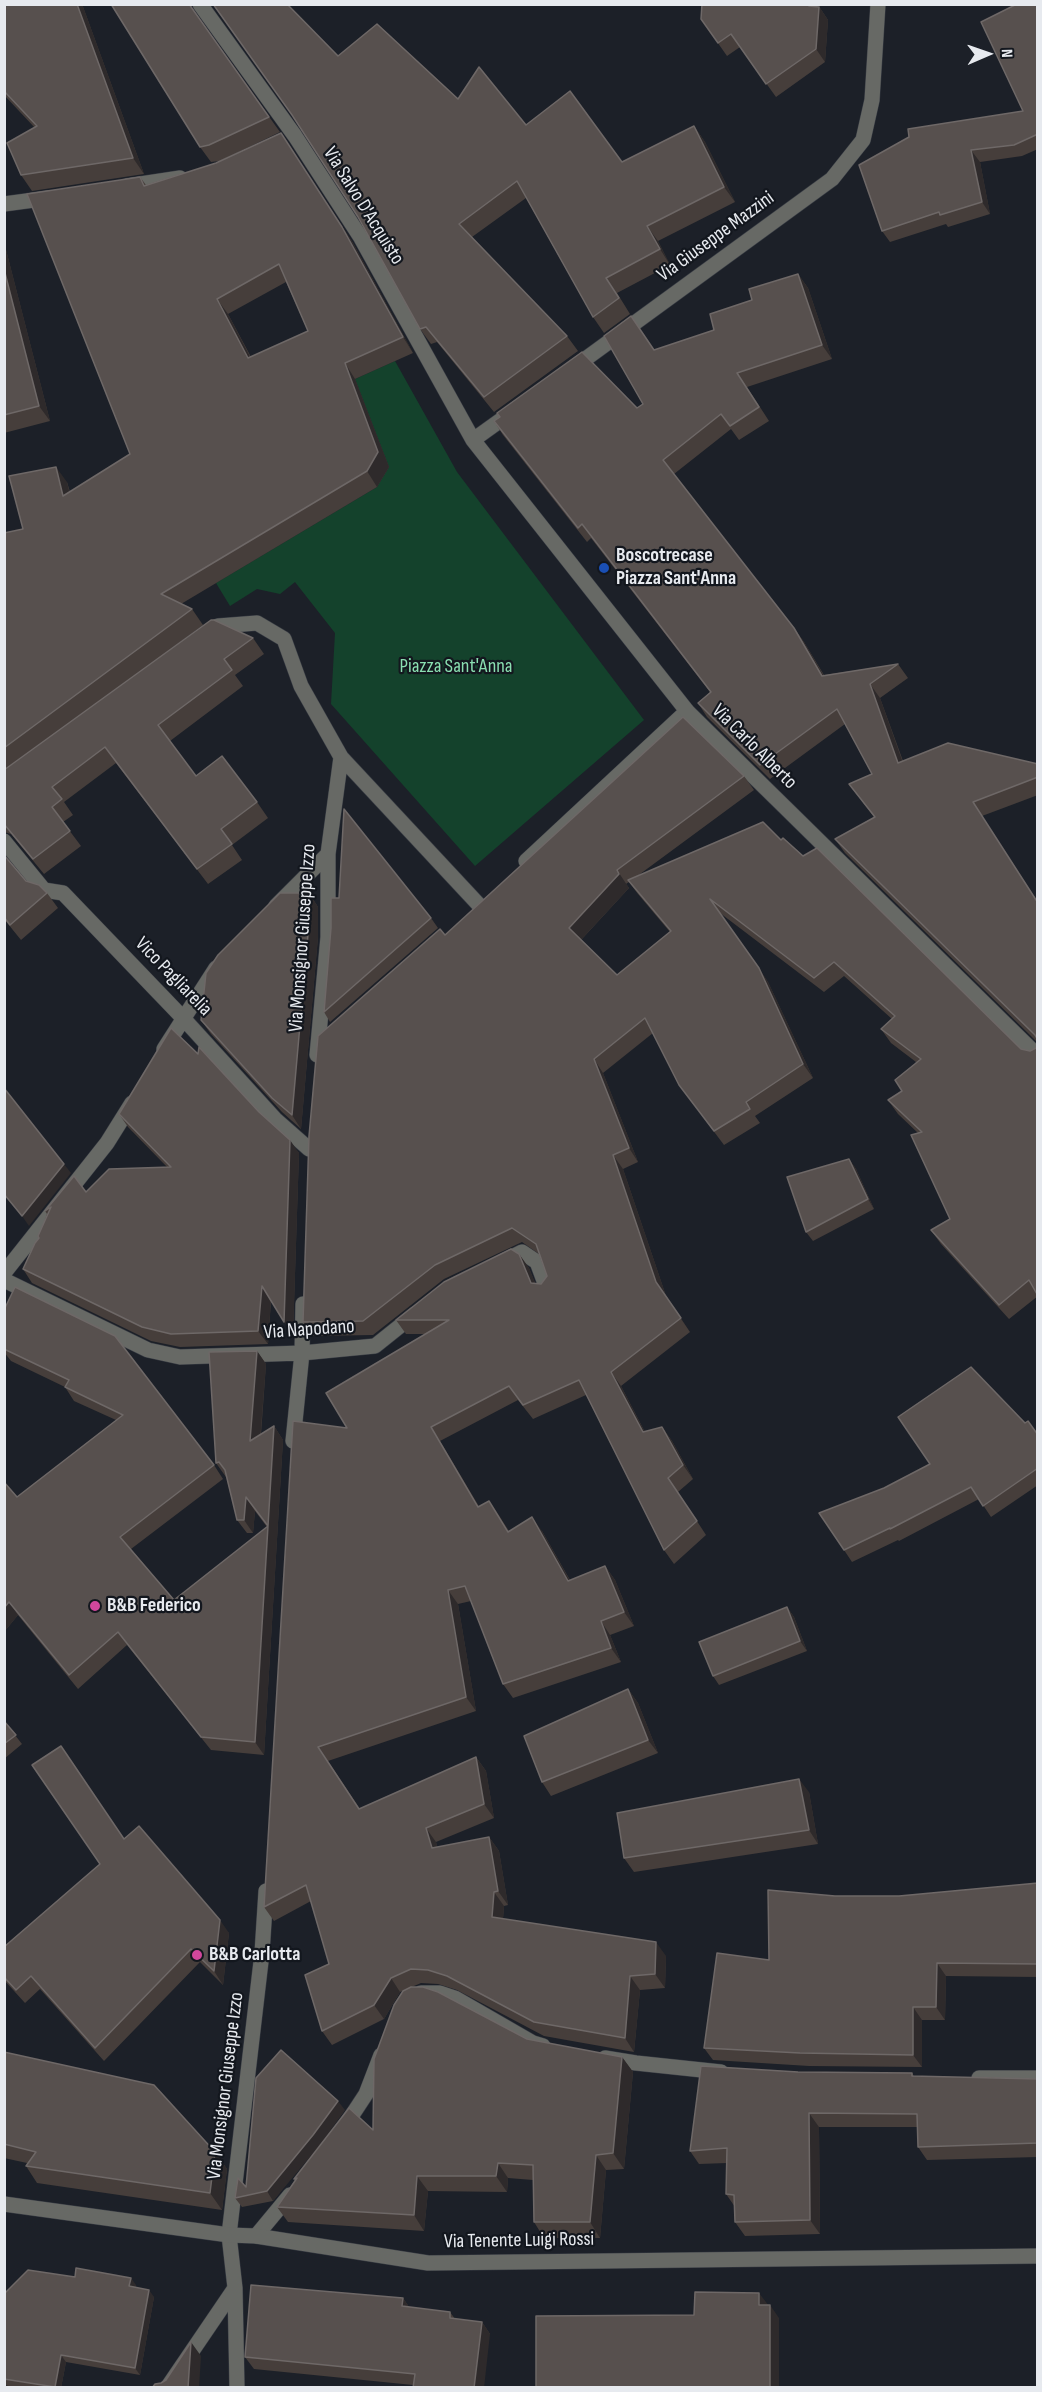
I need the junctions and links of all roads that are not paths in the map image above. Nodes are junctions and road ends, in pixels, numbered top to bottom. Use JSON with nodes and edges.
{"nodes":[{"id":1,"x":200,"y":4,"type":"edge"},
{"id":2,"x":878,"y":4,"type":"edge"},
{"id":3,"x":200,"y":174,"type":"edge"},
{"id":4,"x":107,"y":190,"type":"edge"},
{"id":5,"x":62,"y":196,"type":"edge"},
{"id":6,"x":4,"y":204,"type":"edge"},
{"id":7,"x":561,"y":376,"type":"edge"},
{"id":8,"x":522,"y":405,"type":"edge"},
{"id":9,"x":474,"y":440,"type":"junction"},
{"id":10,"x":198,"y":640,"type":"edge"},
{"id":11,"x":687,"y":711,"type":"junction"},
{"id":12,"x":341,"y":757,"type":"junction"},
{"id":13,"x":4,"y":841,"type":"edge"},
{"id":14,"x":328,"y":854,"type":"junction"},
{"id":15,"x":513,"y":873,"type":"edge"},
{"id":16,"x":478,"y":905,"type":"edge"},
{"id":17,"x":262,"y":920,"type":"edge"},
{"id":18,"x":228,"y":953,"type":"edge"},
{"id":19,"x":183,"y":1018,"type":"junction"},
{"id":20,"x":335,"y":1030,"type":"edge"},
{"id":21,"x":317,"y":1046,"type":"junction"},
{"id":22,"x":1038,"y":1056,"type":"edge"},
{"id":23,"x":154,"y":1066,"type":"edge"},
{"id":24,"x":316,"y":1069,"type":"edge"},
{"id":25,"x":142,"y":1085,"type":"edge"},
{"id":26,"x":311,"y":1126,"type":"edge"},
{"id":27,"x":491,"y":1268,"type":"edge"},
{"id":28,"x":4,"y":1274,"type":"edge"},
{"id":29,"x":4,"y":1280,"type":"edge"},
{"id":30,"x":304,"y":1286,"type":"edge"},
{"id":31,"x":547,"y":1289,"type":"edge"},
{"id":32,"x":430,"y":1303,"type":"edge"},
{"id":33,"x":302,"y":1353,"type":"junction"},
{"id":34,"x":292,"y":1459,"type":"edge"},
{"id":35,"x":266,"y":1882,"type":"edge"},
{"id":36,"x":408,"y":1997,"type":"edge"},
{"id":37,"x":387,"y":2042,"type":"edge"},
{"id":38,"x":556,"y":2049,"type":"edge"},
{"id":39,"x":590,"y":2055,"type":"edge"},
{"id":40,"x":738,"y":2073,"type":"edge"},
{"id":41,"x":966,"y":2077,"type":"edge"},
{"id":42,"x":1038,"y":2078,"type":"edge"},
{"id":43,"x":335,"y":2142,"type":"edge"},
{"id":44,"x":299,"y":2185,"type":"edge"},
{"id":45,"x":4,"y":2204,"type":"edge"},
{"id":46,"x":229,"y":2235,"type":"junction"},
{"id":47,"x":256,"y":2236,"type":"junction"},
{"id":48,"x":1038,"y":2256,"type":"edge"},
{"id":49,"x":235,"y":2288,"type":"junction"},
{"id":50,"x":167,"y":2388,"type":"edge"},
{"id":51,"x":237,"y":2388,"type":"edge"}],
"edges":[{"from":1,"to":9,"type":"street","name":"Via Salvo D'Acquisto"},
{"from":2,"to":7,"type":"street","name":"Via Giuseppe Mazzini"},
{"from":3,"to":4,"type":"street"},
{"from":5,"to":6,"type":"street"},
{"from":8,"to":9,"type":"street"},
{"from":9,"to":11,"type":"street","name":"Via Carlo Alberto"},
{"from":10,"to":12,"type":"street"},
{"from":11,"to":15,"type":"street"},
{"from":11,"to":22,"type":"street","name":"Via Carlo Alberto"},
{"from":12,"to":14,"type":"street","name":"Via Monsignor Giuseppe Izzo"},
{"from":12,"to":16,"type":"street"},
{"from":13,"to":19,"type":"street","name":"Vico Pagliarelia"},
{"from":14,"to":17,"type":"street"},
{"from":14,"to":21,"type":"street","name":"Via Monsignor Giuseppe Izzo"},
{"from":18,"to":19,"type":"street"},
{"from":19,"to":23,"type":"street"},
{"from":19,"to":26,"type":"street","name":"Vico Pagliarelia"},
{"from":20,"to":21,"type":"street"},
{"from":21,"to":24,"type":"street","name":"Via Monsignor Giuseppe Izzo"},
{"from":25,"to":28,"type":"street"},
{"from":27,"to":31,"type":"street"},
{"from":29,"to":33,"type":"street","name":"Via Napodano"},
{"from":30,"to":33,"type":"street"},
{"from":32,"to":33,"type":"street","name":"Via Napodano"},
{"from":33,"to":34,"type":"street"},
{"from":35,"to":46,"type":"street","name":"Via Monsignor Giuseppe Izzo"},
{"from":36,"to":38,"type":"street"},
{"from":37,"to":43,"type":"street"},
{"from":39,"to":40,"type":"street"},
{"from":41,"to":42,"type":"street"},
{"from":44,"to":47,"type":"street"},
{"from":45,"to":46,"type":"street","name":"Via Tenente Luigi Rossi"},
{"from":46,"to":47,"type":"street","name":"Via Tenente Luigi Rossi"},
{"from":46,"to":49,"type":"street","name":"Via Monsignor Giuseppe Izzo"},
{"from":47,"to":48,"type":"street","name":"Via Tenente Luigi Rossi"},
{"from":49,"to":50,"type":"street"},
{"from":49,"to":51,"type":"street","name":"Via Monsignor Giuseppe Izzo"}]}
